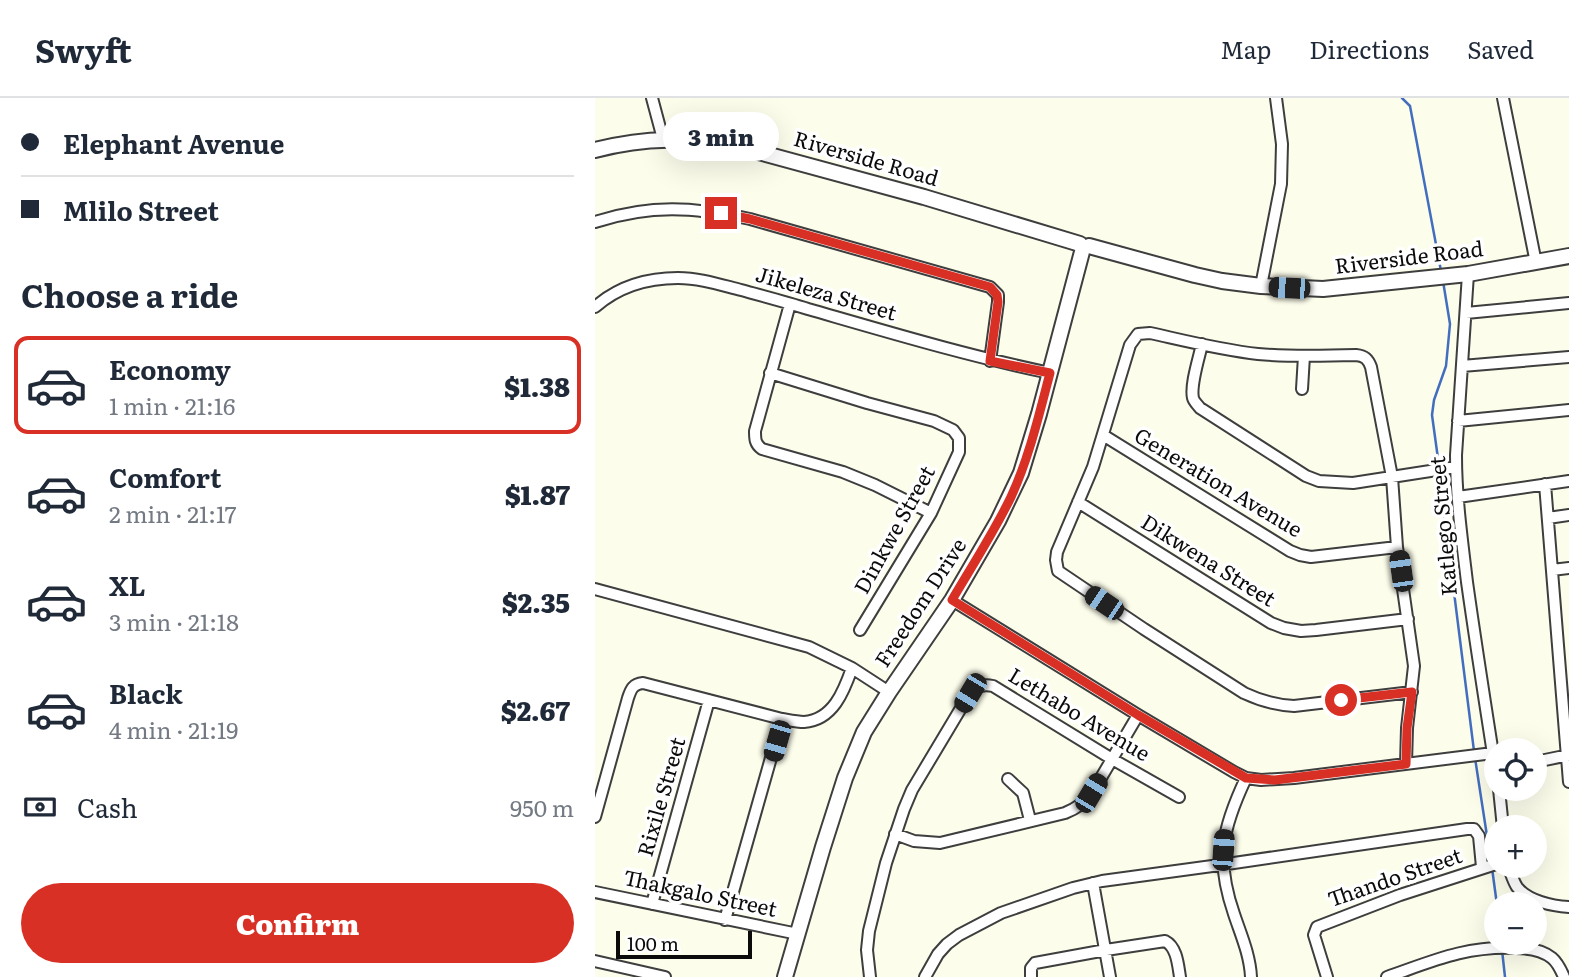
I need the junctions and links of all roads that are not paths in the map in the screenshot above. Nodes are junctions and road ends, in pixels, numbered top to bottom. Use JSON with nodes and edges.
{"nodes":[{"id":1,"x":652,"y":98,"type":"edge"},
{"id":2,"x":1276,"y":98,"type":"edge"},
{"id":3,"x":1503,"y":98,"type":"edge"},
{"id":4,"x":663,"y":139,"type":"junction"},
{"id":5,"x":595,"y":150,"type":"edge"},
{"id":6,"x":595,"y":222,"type":"edge"},
{"id":7,"x":1084,"y":246,"type":"junction"},
{"id":8,"x":1569,"y":256,"type":"edge"},
{"id":9,"x":1536,"y":263,"type":"junction"},
{"id":10,"x":1468,"y":274,"type":"junction"},
{"id":11,"x":1261,"y":286,"type":"junction"},
{"id":12,"x":1569,"y":303,"type":"edge"},
{"id":13,"x":790,"y":304,"type":"junction"},
{"id":14,"x":595,"y":307,"type":"edge"},
{"id":15,"x":1466,"y":313,"type":"junction"},
{"id":16,"x":1202,"y":344,"type":"junction"},
{"id":17,"x":1304,"y":356,"type":"junction"},
{"id":18,"x":1569,"y":357,"type":"edge"},
{"id":19,"x":990,"y":361,"type":"junction"},
{"id":20,"x":1462,"y":366,"type":"junction"},
{"id":21,"x":770,"y":373,"type":"junction"},
{"id":22,"x":1050,"y":373,"type":"junction"},
{"id":23,"x":1301,"y":389,"type":"dead end"},
{"id":24,"x":1569,"y":410,"type":"edge"},
{"id":25,"x":1458,"y":421,"type":"junction"},
{"id":26,"x":1103,"y":435,"type":"junction"},
{"id":27,"x":1456,"y":467,"type":"junction"},
{"id":28,"x":1392,"y":477,"type":"junction"},
{"id":29,"x":1569,"y":481,"type":"edge"},
{"id":30,"x":1545,"y":484,"type":"junction"},
{"id":31,"x":1458,"y":497,"type":"junction"},
{"id":32,"x":1078,"y":502,"type":"junction"},
{"id":33,"x":931,"y":513,"type":"junction"},
{"id":34,"x":1569,"y":515,"type":"edge"},
{"id":35,"x":1548,"y":519,"type":"junction"},
{"id":36,"x":1397,"y":547,"type":"junction"},
{"id":37,"x":1569,"y":568,"type":"edge"},
{"id":38,"x":1552,"y":570,"type":"junction"},
{"id":39,"x":595,"y":589,"type":"edge"},
{"id":40,"x":952,"y":600,"type":"junction"},
{"id":41,"x":1408,"y":619,"type":"junction"},
{"id":42,"x":1569,"y":627,"type":"edge"},
{"id":43,"x":1557,"y":629,"type":"junction"},
{"id":44,"x":860,"y":630,"type":"dead end"},
{"id":45,"x":852,"y":668,"type":"junction"},
{"id":46,"x":1566,"y":687,"type":"edge"},
{"id":47,"x":889,"y":692,"type":"junction"},
{"id":48,"x":1412,"y":692,"type":"junction"},
{"id":49,"x":709,"y":700,"type":"junction"},
{"id":50,"x":1138,"y":715,"type":"junction"},
{"id":51,"x":782,"y":719,"type":"junction"},
{"id":52,"x":1490,"y":738,"type":"edge"},
{"id":53,"x":1484,"y":754,"type":"edge"},
{"id":54,"x":1569,"y":755,"type":"edge"},
{"id":55,"x":1112,"y":759,"type":"junction"},
{"id":56,"x":1547,"y":759,"type":"edge"},
{"id":57,"x":1406,"y":764,"type":"junction"},
{"id":58,"x":1246,"y":778,"type":"junction"},
{"id":59,"x":1008,"y":779,"type":"dead end"},
{"id":60,"x":1569,"y":782,"type":"edge"},
{"id":61,"x":1179,"y":797,"type":"dead end"},
{"id":62,"x":595,"y":817,"type":"edge"},
{"id":63,"x":1030,"y":820,"type":"junction"},
{"id":64,"x":895,"y":834,"type":"junction"},
{"id":65,"x":1222,"y":865,"type":"junction"},
{"id":66,"x":1482,"y":867,"type":"joint"},
{"id":67,"x":1512,"y":878,"type":"edge"},
{"id":68,"x":1093,"y":883,"type":"junction"},
{"id":69,"x":595,"y":892,"type":"edge"},
{"id":70,"x":652,"y":904,"type":"junction"},
{"id":71,"x":1569,"y":907,"type":"edge"},
{"id":72,"x":725,"y":920,"type":"junction"},
{"id":73,"x":798,"y":934,"type":"junction"},
{"id":74,"x":1105,"y":950,"type":"junction"},
{"id":75,"x":595,"y":961,"type":"edge"},
{"id":76,"x":639,"y":974,"type":"edge"},
{"id":77,"x":665,"y":977,"type":"edge"},
{"id":78,"x":785,"y":977,"type":"edge"},
{"id":79,"x":870,"y":977,"type":"edge"},
{"id":80,"x":925,"y":977,"type":"edge"},
{"id":81,"x":1031,"y":977,"type":"edge"},
{"id":82,"x":1110,"y":977,"type":"edge"},
{"id":83,"x":1180,"y":977,"type":"edge"},
{"id":84,"x":1251,"y":977,"type":"edge"},
{"id":85,"x":1327,"y":977,"type":"edge"},
{"id":86,"x":1387,"y":977,"type":"edge"},
{"id":87,"x":1564,"y":977,"type":"edge"}],
"edges":[{"from":1,"to":4,"type":"street"},
{"from":2,"to":11,"type":"street"},
{"from":3,"to":9,"type":"street"},
{"from":4,"to":5,"type":"street","name":"Riverside Road"},
{"from":4,"to":7,"type":"street","name":"Riverside Road"},
{"from":6,"to":19,"type":"street"},
{"from":7,"to":11,"type":"street","name":"Riverside Road"},
{"from":7,"to":22,"type":"street","name":"Freedom Drive"},
{"from":8,"to":9,"type":"street","name":"Riverside Road"},
{"from":9,"to":10,"type":"street","name":"Riverside Road"},
{"from":10,"to":11,"type":"street","name":"Riverside Road"},
{"from":10,"to":15,"type":"street","name":"Katlego Street"},
{"from":12,"to":15,"type":"street"},
{"from":13,"to":14,"type":"street","name":"Jikeleza Street"},
{"from":13,"to":19,"type":"street","name":"Jikeleza Street"},
{"from":13,"to":21,"type":"street"},
{"from":15,"to":20,"type":"street","name":"Katlego Street"},
{"from":16,"to":17,"type":"street"},
{"from":16,"to":26,"type":"street"},
{"from":16,"to":28,"type":"street"},
{"from":17,"to":23,"type":"street"},
{"from":17,"to":28,"type":"street"},
{"from":18,"to":20,"type":"street"},
{"from":19,"to":22,"type":"street","name":"Jikeleza Street"},
{"from":20,"to":25,"type":"street","name":"Katlego Street"},
{"from":21,"to":33,"type":"street"},
{"from":21,"to":33,"type":"street","name":"Dinkwe Street"},
{"from":22,"to":40,"type":"street","name":"Freedom Drive"},
{"from":24,"to":25,"type":"street"},
{"from":25,"to":27,"type":"street","name":"Katlego Street"},
{"from":26,"to":32,"type":"street"},
{"from":26,"to":36,"type":"street","name":"Generation Avenue"},
{"from":27,"to":28,"type":"street"},
{"from":27,"to":31,"type":"street","name":"Katlego Street"},
{"from":28,"to":36,"type":"street"},
{"from":29,"to":30,"type":"street"},
{"from":30,"to":31,"type":"street"},
{"from":30,"to":35,"type":"street"},
{"from":31,"to":52,"type":"street","name":"Katlego Street"},
{"from":32,"to":41,"type":"street","name":"Dikwena Street"},
{"from":32,"to":48,"type":"street"},
{"from":33,"to":44,"type":"street","name":"Dinkwe Street"},
{"from":34,"to":35,"type":"street"},
{"from":35,"to":38,"type":"street"},
{"from":36,"to":41,"type":"street"},
{"from":37,"to":38,"type":"street"},
{"from":38,"to":43,"type":"street"},
{"from":39,"to":45,"type":"street"},
{"from":40,"to":47,"type":"street","name":"Freedom Drive"},
{"from":40,"to":50,"type":"street"},
{"from":41,"to":48,"type":"street"},
{"from":42,"to":43,"type":"street"},
{"from":43,"to":46,"type":"street"},
{"from":45,"to":47,"type":"street"},
{"from":45,"to":51,"type":"street"},
{"from":46,"to":54,"type":"street"},
{"from":47,"to":73,"type":"street","name":"Freedom Drive"},
{"from":48,"to":57,"type":"street"},
{"from":49,"to":51,"type":"street"},
{"from":49,"to":62,"type":"street"},
{"from":49,"to":70,"type":"street","name":"Rixile Street"},
{"from":50,"to":55,"type":"street"},
{"from":50,"to":58,"type":"street"},
{"from":51,"to":72,"type":"street"},
{"from":53,"to":57,"type":"street"},
{"from":54,"to":56,"type":"street"},
{"from":54,"to":60,"type":"street"},
{"from":55,"to":61,"type":"street","name":"Lethabo Avenue"},
{"from":55,"to":63,"type":"street"},
{"from":55,"to":64,"type":"street","name":"Lethabo Avenue"},
{"from":57,"to":58,"type":"street"},
{"from":58,"to":65,"type":"street"},
{"from":59,"to":63,"type":"street"},
{"from":63,"to":64,"type":"street"},
{"from":64,"to":79,"type":"street","name":"Lethabo Avenue"},
{"from":65,"to":66,"type":"street"},
{"from":65,"to":68,"type":"street"},
{"from":65,"to":84,"type":"street"},
{"from":66,"to":85,"type":"street","name":"Thando Street"},
{"from":67,"to":71,"type":"street"},
{"from":68,"to":74,"type":"street"},
{"from":68,"to":80,"type":"street"},
{"from":69,"to":70,"type":"street","name":"Thakgalo Street"},
{"from":70,"to":72,"type":"street","name":"Thakgalo Street"},
{"from":72,"to":73,"type":"street","name":"Thakgalo Street"},
{"from":73,"to":78,"type":"street","name":"Freedom Drive"},
{"from":74,"to":81,"type":"street"},
{"from":74,"to":82,"type":"street"},
{"from":74,"to":83,"type":"street"},
{"from":75,"to":76,"type":"street"},
{"from":76,"to":77,"type":"street"},
{"from":86,"to":87,"type":"street"}]}
